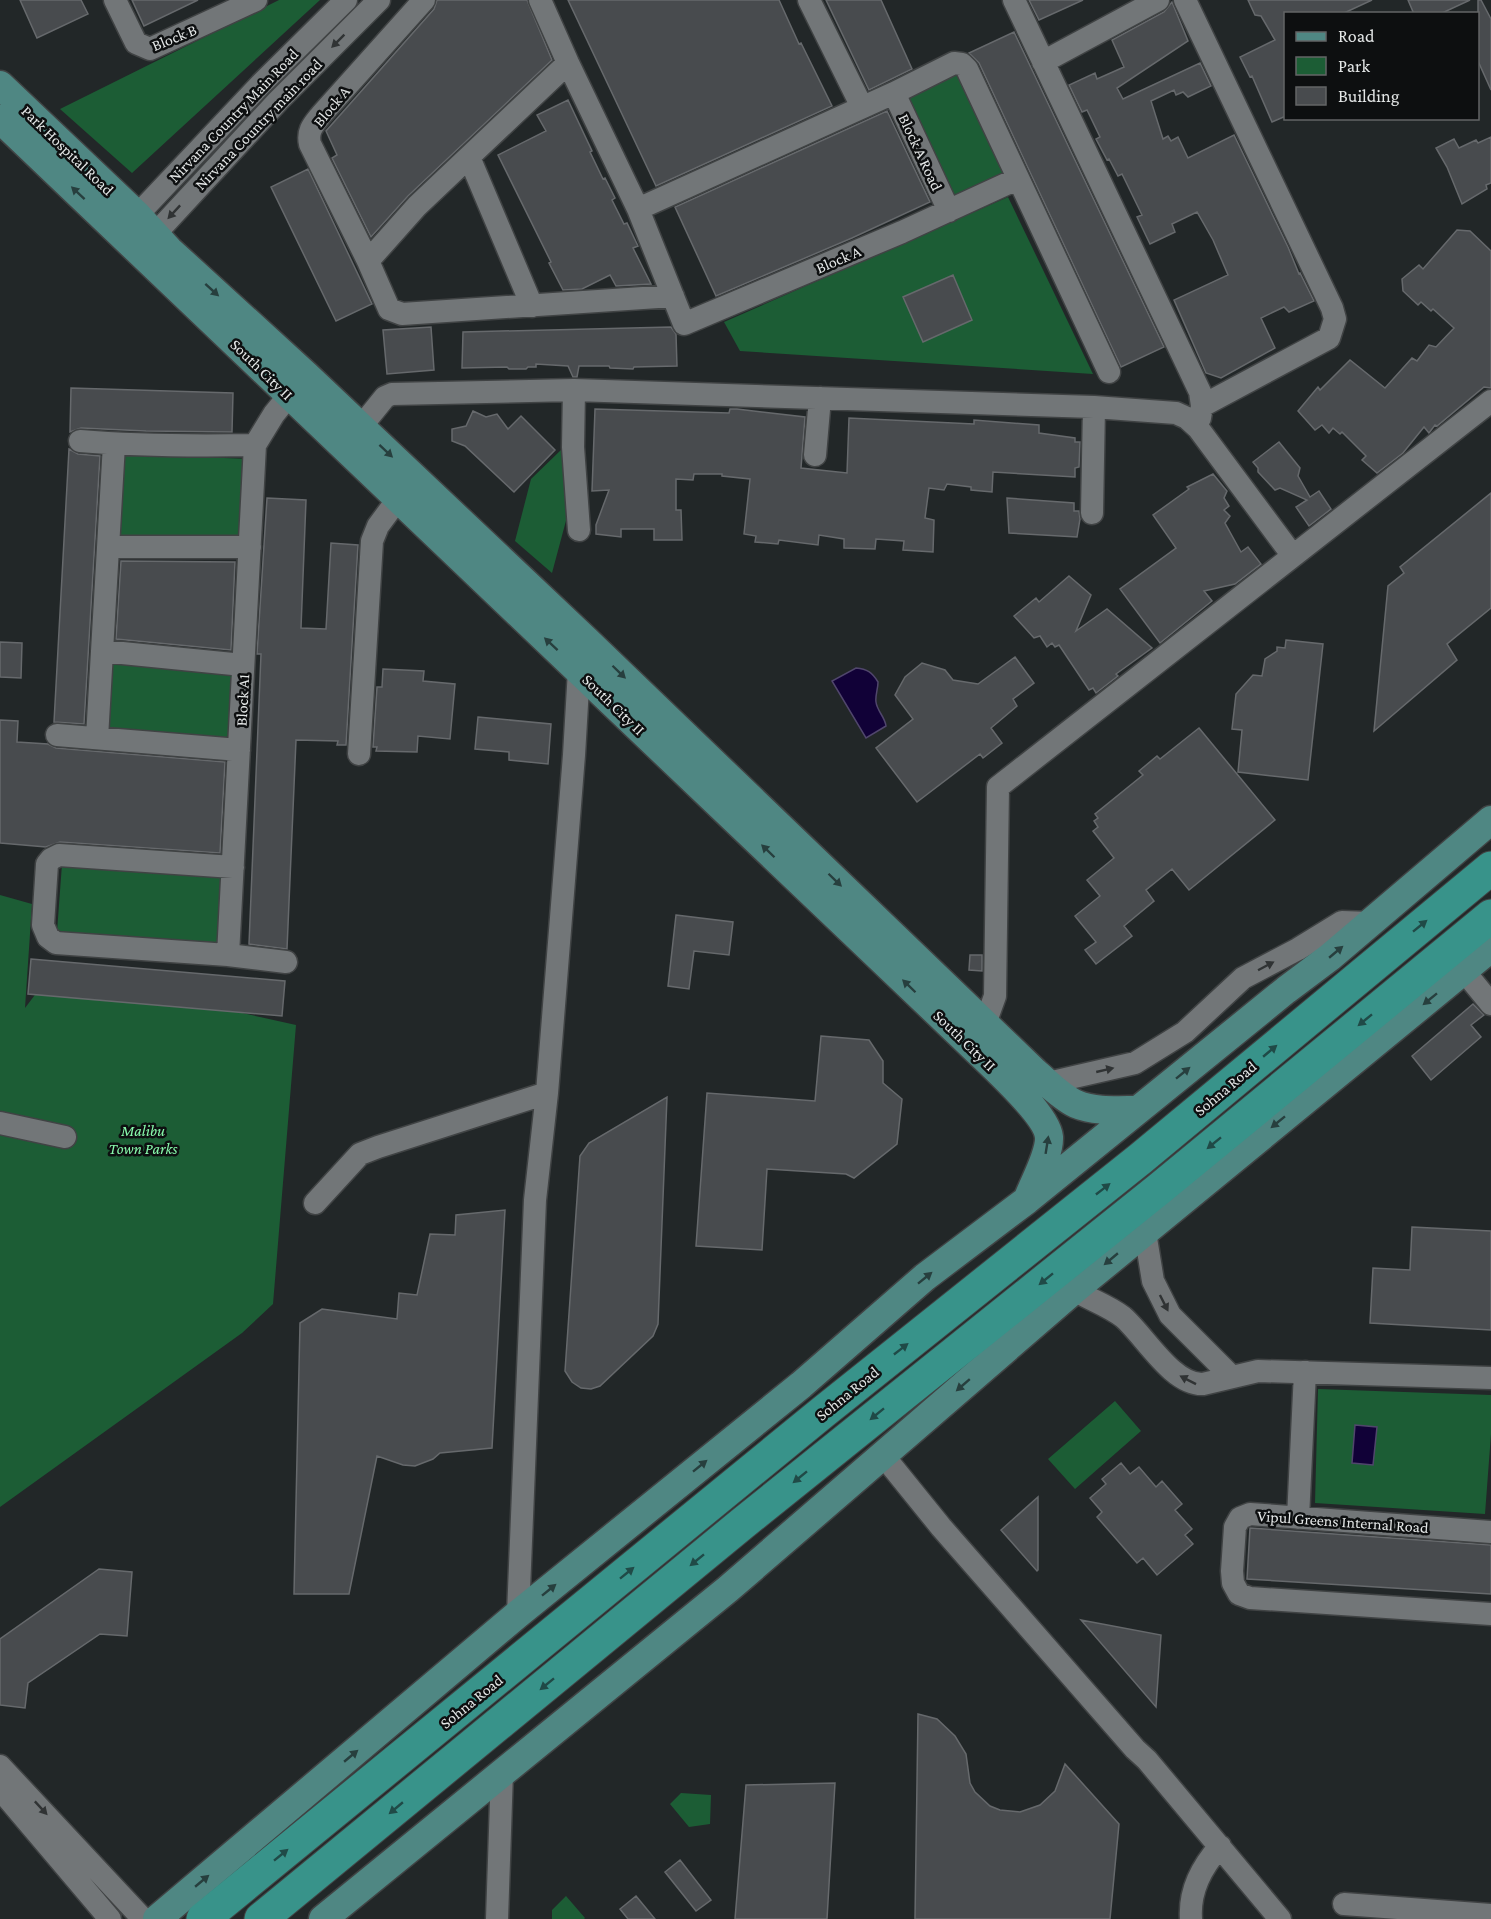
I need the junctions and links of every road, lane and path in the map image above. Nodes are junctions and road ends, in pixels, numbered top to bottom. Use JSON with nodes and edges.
{"nodes":[{"id":1,"x":114,"y":0,"type":"edge"},
{"id":2,"x":256,"y":0,"type":"edge"},
{"id":3,"x":346,"y":0,"type":"edge"},
{"id":4,"x":379,"y":0,"type":"edge"},
{"id":5,"x":424,"y":0,"type":"edge"},
{"id":6,"x":540,"y":0,"type":"edge"},
{"id":7,"x":809,"y":0,"type":"edge"},
{"id":8,"x":1014,"y":0,"type":"edge"},
{"id":9,"x":1158,"y":0,"type":"edge"},
{"id":10,"x":1185,"y":0,"type":"edge"},
{"id":11,"x":1043,"y":62,"type":"junction"},
{"id":12,"x":568,"y":63,"type":"junction"},
{"id":13,"x":0,"y":85,"type":"edge"},
{"id":14,"x":894,"y":93,"type":"junction"},
{"id":15,"x":862,"y":107,"type":"junction"},
{"id":16,"x":0,"y":119,"type":"edge"},
{"id":17,"x":469,"y":157,"type":"junction"},
{"id":18,"x":1017,"y":179,"type":"junction"},
{"id":19,"x":638,"y":209,"type":"junction"},
{"id":20,"x":949,"y":211,"type":"junction"},
{"id":21,"x":138,"y":233,"type":"junction"},
{"id":22,"x":368,"y":261,"type":"junction"},
{"id":23,"x":673,"y":297,"type":"junction"},
{"id":24,"x":532,"y":306,"type":"junction"},
{"id":25,"x":1109,"y":372,"type":"dead end"},
{"id":26,"x":298,"y":385,"type":"junction"},
{"id":27,"x":574,"y":390,"type":"junction"},
{"id":28,"x":820,"y":398,"type":"junction"},
{"id":29,"x":1491,"y":401,"type":"edge"},
{"id":30,"x":1202,"y":406,"type":"junction"},
{"id":31,"x":1094,"y":407,"type":"junction"},
{"id":32,"x":1198,"y":429,"type":"junction"},
{"id":33,"x":353,"y":437,"type":"junction"},
{"id":34,"x":80,"y":441,"type":"dead end"},
{"id":35,"x":114,"y":444,"type":"junction"},
{"id":36,"x":255,"y":445,"type":"junction"},
{"id":37,"x":815,"y":455,"type":"dead end"},
{"id":38,"x":398,"y":500,"type":"junction"},
{"id":39,"x":1092,"y":513,"type":"dead end"},
{"id":40,"x":579,"y":530,"type":"dead end"},
{"id":41,"x":250,"y":546,"type":"junction"},
{"id":42,"x":108,"y":548,"type":"junction"},
{"id":43,"x":1293,"y":556,"type":"junction"},
{"id":44,"x":587,"y":640,"type":"junction"},
{"id":45,"x":102,"y":651,"type":"junction"},
{"id":46,"x":243,"y":665,"type":"junction"},
{"id":47,"x":579,"y":670,"type":"junction"},
{"id":48,"x":57,"y":735,"type":"dead end"},
{"id":49,"x":97,"y":738,"type":"junction"},
{"id":50,"x":239,"y":750,"type":"junction"},
{"id":51,"x":359,"y":754,"type":"dead end"},
{"id":52,"x":1491,"y":820,"type":"edge"},
{"id":53,"x":233,"y":867,"type":"junction"},
{"id":54,"x":1491,"y":868,"type":"edge"},
{"id":55,"x":1491,"y":916,"type":"edge"},
{"id":56,"x":1370,"y":923,"type":"junction"},
{"id":57,"x":1491,"y":948,"type":"edge"},
{"id":58,"x":228,"y":955,"type":"junction"},
{"id":59,"x":286,"y":962,"type":"dead end"},
{"id":60,"x":1464,"y":971,"type":"junction"},
{"id":61,"x":1491,"y":1004,"type":"edge"},
{"id":62,"x":977,"y":1034,"type":"junction"},
{"id":63,"x":1048,"y":1083,"type":"junction"},
{"id":64,"x":547,"y":1093,"type":"junction"},
{"id":65,"x":1138,"y":1110,"type":"junction"},
{"id":66,"x":0,"y":1123,"type":"edge"},
{"id":67,"x":65,"y":1137,"type":"dead end"},
{"id":68,"x":1027,"y":1200,"type":"junction"},
{"id":69,"x":315,"y":1203,"type":"dead end"},
{"id":70,"x":1145,"y":1232,"type":"junction"},
{"id":71,"x":1074,"y":1290,"type":"junction"},
{"id":72,"x":1183,"y":1328,"type":"junction"},
{"id":73,"x":1154,"y":1351,"type":"junction"},
{"id":74,"x":1305,"y":1372,"type":"junction"},
{"id":75,"x":1232,"y":1377,"type":"junction"},
{"id":76,"x":1491,"y":1378,"type":"edge"},
{"id":77,"x":882,"y":1454,"type":"junction"},
{"id":78,"x":1298,"y":1518,"type":"junction"},
{"id":79,"x":1491,"y":1532,"type":"edge"},
{"id":80,"x":519,"y":1614,"type":"junction"},
{"id":81,"x":1491,"y":1614,"type":"edge"},
{"id":82,"x":0,"y":1766,"type":"edge"},
{"id":83,"x":502,"y":1772,"type":"junction"},
{"id":84,"x":0,"y":1789,"type":"edge"},
{"id":85,"x":1220,"y":1846,"type":"junction"},
{"id":86,"x":83,"y":1871,"type":"junction"},
{"id":87,"x":1344,"y":1904,"type":"dead end"},
{"id":88,"x":1491,"y":1915,"type":"edge"},
{"id":89,"x":110,"y":1919,"type":"edge"},
{"id":90,"x":143,"y":1919,"type":"edge"},
{"id":91,"x":157,"y":1919,"type":"edge"},
{"id":92,"x":203,"y":1919,"type":"edge"},
{"id":93,"x":261,"y":1919,"type":"edge"},
{"id":94,"x":323,"y":1919,"type":"edge"},
{"id":95,"x":497,"y":1919,"type":"edge"},
{"id":96,"x":1191,"y":1919,"type":"edge"},
{"id":97,"x":1280,"y":1919,"type":"edge"}],
"edges":[{"from":1,"to":2,"type":"street","name":"Block B"},
{"from":3,"to":21,"type":"street","name":"Nirvana Country Main Road"},
{"from":4,"to":21,"type":"street","name":"Nirvana Country main road","one_way":true},
{"from":5,"to":22,"type":"street","name":"Block A"},
{"from":6,"to":12,"type":"street","name":"Block A"},
{"from":7,"to":15,"type":"street"},
{"from":8,"to":11,"type":"street"},
{"from":9,"to":11,"type":"street"},
{"from":10,"to":30,"type":"street"},
{"from":11,"to":30,"type":"street"},
{"from":12,"to":17,"type":"street"},
{"from":12,"to":19,"type":"street","name":"Block A"},
{"from":13,"to":21,"type":"main road","name":"Park Hospital Road"},
{"from":14,"to":15,"type":"street"},
{"from":14,"to":18,"type":"street"},
{"from":14,"to":20,"type":"street","name":"Block A Road"},
{"from":15,"to":19,"type":"street"},
{"from":21,"to":16,"type":"main road","name":"Park Hospital Road","one_way":true},
{"from":17,"to":22,"type":"street"},
{"from":17,"to":24,"type":"street"},
{"from":18,"to":20,"type":"street","name":"Block A"},
{"from":18,"to":25,"type":"street"},
{"from":19,"to":23,"type":"street","name":"Block A"},
{"from":20,"to":23,"type":"street","name":"Block A"},
{"from":21,"to":26,"type":"main road","name":"South City II"},
{"from":22,"to":24,"type":"street","name":"Block A"},
{"from":23,"to":24,"type":"street","name":"Block A"},
{"from":26,"to":33,"type":"main road","name":"South City II"},
{"from":26,"to":36,"type":"street"},
{"from":27,"to":28,"type":"street"},
{"from":27,"to":33,"type":"street"},
{"from":27,"to":40,"type":"street"},
{"from":28,"to":31,"type":"street"},
{"from":28,"to":37,"type":"street"},
{"from":29,"to":43,"type":"street"},
{"from":30,"to":32,"type":"street"},
{"from":31,"to":32,"type":"street"},
{"from":31,"to":39,"type":"street"},
{"from":32,"to":43,"type":"street"},
{"from":33,"to":38,"type":"main road","name":"South City II"},
{"from":33,"to":44,"type":"main road","name":"South City II","one_way":true},
{"from":34,"to":35,"type":"street"},
{"from":35,"to":36,"type":"street"},
{"from":35,"to":42,"type":"street"},
{"from":36,"to":41,"type":"street","name":"Block A1"},
{"from":47,"to":38,"type":"main road","name":"South City II","one_way":true},
{"from":38,"to":51,"type":"street"},
{"from":41,"to":42,"type":"street"},
{"from":41,"to":46,"type":"street","name":"Block A1"},
{"from":42,"to":45,"type":"street"},
{"from":43,"to":62,"type":"street"},
{"from":44,"to":47,"type":"street"},
{"from":44,"to":62,"type":"main road","name":"South City II","one_way":true},
{"from":45,"to":46,"type":"street"},
{"from":45,"to":49,"type":"street"},
{"from":46,"to":50,"type":"street","name":"Block A1"},
{"from":62,"to":47,"type":"main road","name":"South City II","one_way":true},
{"from":47,"to":64,"type":"street"},
{"from":48,"to":49,"type":"street"},
{"from":49,"to":50,"type":"street"},
{"from":50,"to":53,"type":"street","name":"Block A1"},
{"from":52,"to":56,"type":"main road"},
{"from":53,"to":58,"type":"street","name":"Block A1"},
{"from":53,"to":58,"type":"street"},
{"from":92,"to":54,"type":"highway","name":"Sohna Road","one_way":true},
{"from":55,"to":93,"type":"highway","one_way":true},
{"from":63,"to":56,"type":"street","one_way":true},
{"from":65,"to":56,"type":"main road","one_way":true},
{"from":57,"to":60,"type":"main road"},
{"from":58,"to":59,"type":"street"},
{"from":60,"to":61,"type":"street"},
{"from":60,"to":70,"type":"main road","one_way":true},
{"from":62,"to":63,"type":"main road","name":"South City II"},
{"from":68,"to":62,"type":"main road","name":"South City II","one_way":true},
{"from":63,"to":65,"type":"main road","name":"South City II"},
{"from":64,"to":69,"type":"street"},
{"from":64,"to":80,"type":"street"},
{"from":65,"to":68,"type":"main road"},
{"from":66,"to":67,"type":"street"},
{"from":80,"to":68,"type":"main road","one_way":true},
{"from":70,"to":71,"type":"main road","one_way":true},
{"from":70,"to":72,"type":"street","one_way":true},
{"from":71,"to":73,"type":"street"},
{"from":71,"to":77,"type":"main road","one_way":true},
{"from":72,"to":73,"type":"street"},
{"from":72,"to":75,"type":"street"},
{"from":75,"to":73,"type":"street","one_way":true},
{"from":74,"to":75,"type":"street"},
{"from":74,"to":76,"type":"street"},
{"from":74,"to":78,"type":"street"},
{"from":77,"to":83,"type":"main road"},
{"from":77,"to":85,"type":"street"},
{"from":78,"to":79,"type":"street","name":"Vipul Greens Internal Road"},
{"from":78,"to":81,"type":"street","name":"Vipul Greens Internal Road"},
{"from":91,"to":80,"type":"main road","one_way":true},
{"from":82,"to":86,"type":"street","one_way":true},
{"from":83,"to":94,"type":"main road"},
{"from":83,"to":95,"type":"street"},
{"from":84,"to":86,"type":"street"},
{"from":85,"to":96,"type":"street"},
{"from":85,"to":97,"type":"street"},
{"from":86,"to":89,"type":"street"},
{"from":86,"to":90,"type":"street"},
{"from":87,"to":88,"type":"street"}]}
